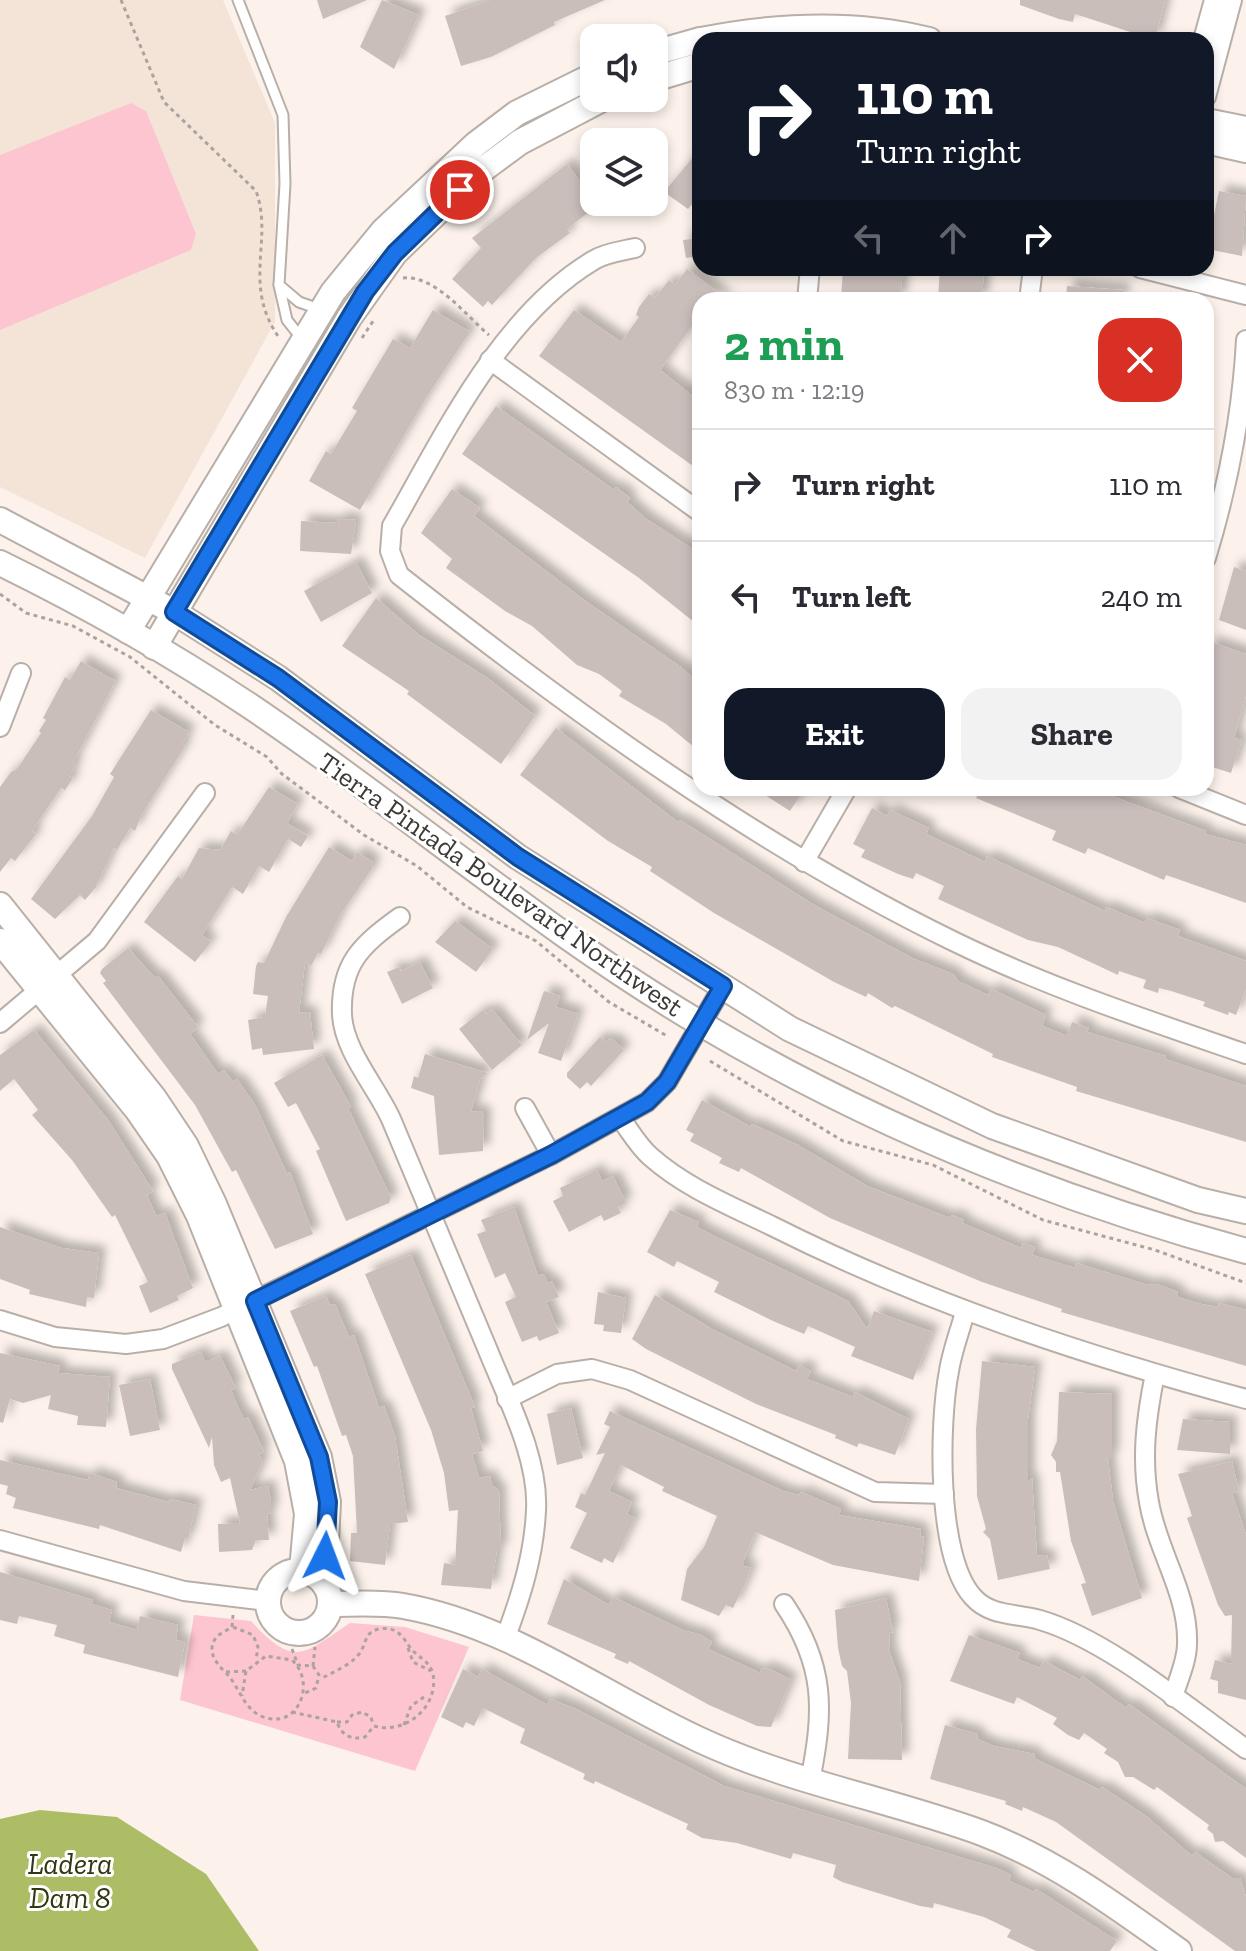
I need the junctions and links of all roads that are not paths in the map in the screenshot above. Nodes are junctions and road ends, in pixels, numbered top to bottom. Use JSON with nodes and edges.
{"nodes":[{"id":1,"x":238,"y":0,"type":"edge"},
{"id":2,"x":1214,"y":0,"type":"edge"},
{"id":3,"x":1232,"y":0,"type":"edge"},
{"id":4,"x":742,"y":32,"type":"edge"},
{"id":5,"x":879,"y":32,"type":"edge"},
{"id":6,"x":1211,"y":32,"type":"edge"},
{"id":7,"x":1213,"y":32,"type":"edge"},
{"id":8,"x":692,"y":42,"type":"edge"},
{"id":9,"x":668,"y":49,"type":"edge"},
{"id":10,"x":692,"y":67,"type":"edge"},
{"id":11,"x":668,"y":75,"type":"edge"},
{"id":12,"x":580,"y":82,"type":"edge"},
{"id":13,"x":580,"y":111,"type":"edge"},
{"id":14,"x":1214,"y":123,"type":"edge"},
{"id":15,"x":1246,"y":129,"type":"edge"},
{"id":16,"x":1214,"y":143,"type":"edge"},
{"id":17,"x":1246,"y":150,"type":"edge"},
{"id":18,"x":635,"y":248,"type":"dead end"},
{"id":19,"x":1180,"y":276,"type":"edge"},
{"id":20,"x":279,"y":285,"type":"junction"},
{"id":21,"x":1246,"y":295,"type":"edge"},
{"id":22,"x":322,"y":310,"type":"junction"},
{"id":23,"x":1246,"y":340,"type":"edge"},
{"id":24,"x":294,"y":343,"type":"junction"},
{"id":25,"x":490,"y":360,"type":"junction"},
{"id":26,"x":692,"y":506,"type":"edge"},
{"id":27,"x":0,"y":520,"type":"edge"},
{"id":28,"x":1214,"y":532,"type":"edge"},
{"id":29,"x":0,"y":563,"type":"edge"},
{"id":30,"x":148,"y":598,"type":"junction"},
{"id":31,"x":174,"y":612,"type":"junction"},
{"id":32,"x":128,"y":631,"type":"junction"},
{"id":33,"x":154,"y":647,"type":"junction"},
{"id":34,"x":21,"y":673,"type":"dead end"},
{"id":35,"x":0,"y":727,"type":"edge"},
{"id":36,"x":692,"y":788,"type":"edge"},
{"id":37,"x":205,"y":793,"type":"dead end"},
{"id":38,"x":704,"y":796,"type":"edge"},
{"id":39,"x":842,"y":796,"type":"edge"},
{"id":40,"x":1199,"y":796,"type":"edge"},
{"id":41,"x":1246,"y":815,"type":"edge"},
{"id":42,"x":804,"y":862,"type":"junction"},
{"id":43,"x":0,"y":905,"type":"edge"},
{"id":44,"x":400,"y":917,"type":"dead end"},
{"id":45,"x":0,"y":941,"type":"edge"},
{"id":46,"x":49,"y":983,"type":"junction"},
{"id":47,"x":723,"y":986,"type":"junction"},
{"id":48,"x":0,"y":1023,"type":"edge"},
{"id":49,"x":702,"y":1025,"type":"junction"},
{"id":50,"x":1246,"y":1054,"type":"edge"},
{"id":51,"x":525,"y":1108,"type":"dead end"},
{"id":52,"x":621,"y":1119,"type":"junction"},
{"id":53,"x":551,"y":1155,"type":"junction"},
{"id":54,"x":1246,"y":1211,"type":"edge"},
{"id":55,"x":432,"y":1214,"type":"junction"},
{"id":56,"x":1246,"y":1251,"type":"edge"},
{"id":57,"x":246,"y":1305,"type":"junction"},
{"id":58,"x":965,"y":1312,"type":"junction"},
{"id":59,"x":0,"y":1320,"type":"edge"},
{"id":60,"x":1155,"y":1374,"type":"junction"},
{"id":61,"x":507,"y":1399,"type":"junction"},
{"id":62,"x":1246,"y":1399,"type":"edge"},
{"id":63,"x":944,"y":1494,"type":"junction"},
{"id":64,"x":0,"y":1540,"type":"edge"},
{"id":65,"x":302,"y":1570,"type":"junction"},
{"id":66,"x":327,"y":1594,"type":"junction"},
{"id":67,"x":267,"y":1601,"type":"junction"},
{"id":68,"x":784,"y":1604,"type":"dead end"},
{"id":69,"x":505,"y":1639,"type":"junction"},
{"id":70,"x":1173,"y":1697,"type":"junction"},
{"id":71,"x":1246,"y":1749,"type":"edge"},
{"id":72,"x":810,"y":1781,"type":"junction"},
{"id":73,"x":1179,"y":1951,"type":"edge"}],
"edges":[{"from":1,"to":20,"type":"lane"},
{"from":2,"to":6,"type":"street"},
{"from":3,"to":7,"type":"street"},
{"from":4,"to":5,"type":"street"},
{"from":8,"to":9,"type":"street"},
{"from":10,"to":11,"type":"street"},
{"from":12,"to":22,"type":"street"},
{"from":13,"to":31,"type":"street"},
{"from":14,"to":15,"type":"street"},
{"from":16,"to":17,"type":"street"},
{"from":18,"to":25,"type":"street"},
{"from":19,"to":21,"type":"street"},
{"from":20,"to":22,"type":"lane"},
{"from":20,"to":24,"type":"lane"},
{"from":22,"to":24,"type":"street"},
{"from":23,"to":28,"type":"street"},
{"from":24,"to":30,"type":"street"},
{"from":25,"to":26,"type":"street"},
{"from":25,"to":36,"type":"street"},
{"from":27,"to":30,"type":"street","name":"Tierra Pintada Boulevard Northwest"},
{"from":29,"to":32,"type":"street","name":"Tierra Pintada Boulevard Northwest"},
{"from":30,"to":31,"type":"street","name":"Tierra Pintada Boulevard Northwest"},
{"from":30,"to":32,"type":"street"},
{"from":31,"to":33,"type":"street"},
{"from":31,"to":47,"type":"street","name":"Tierra Pintada Boulevard Northwest"},
{"from":32,"to":33,"type":"street","name":"Tierra Pintada Boulevard Northwest"},
{"from":33,"to":49,"type":"street","name":"Tierra Pintada Boulevard Northwest"},
{"from":34,"to":35,"type":"street"},
{"from":37,"to":46,"type":"street"},
{"from":38,"to":42,"type":"street"},
{"from":39,"to":42,"type":"street"},
{"from":40,"to":41,"type":"street"},
{"from":42,"to":50,"type":"street"},
{"from":43,"to":46,"type":"street"},
{"from":44,"to":55,"type":"street"},
{"from":45,"to":46,"type":"street"},
{"from":46,"to":48,"type":"street"},
{"from":46,"to":57,"type":"street"},
{"from":47,"to":49,"type":"street"},
{"from":47,"to":54,"type":"street","name":"Tierra Pintada Boulevard Northwest"},
{"from":49,"to":52,"type":"street"},
{"from":49,"to":56,"type":"street","name":"Tierra Pintada Boulevard Northwest"},
{"from":51,"to":53,"type":"street"},
{"from":52,"to":53,"type":"street"},
{"from":52,"to":58,"type":"street"},
{"from":53,"to":55,"type":"street"},
{"from":55,"to":57,"type":"street"},
{"from":55,"to":61,"type":"street"},
{"from":57,"to":59,"type":"street"},
{"from":57,"to":65,"type":"street"},
{"from":57,"to":66,"type":"street"},
{"from":58,"to":60,"type":"street"},
{"from":58,"to":63,"type":"street"},
{"from":60,"to":62,"type":"street"},
{"from":60,"to":70,"type":"street"},
{"from":61,"to":63,"type":"street"},
{"from":61,"to":69,"type":"street"},
{"from":63,"to":70,"type":"street"},
{"from":64,"to":67,"type":"street"},
{"from":65,"to":66,"type":"street"},
{"from":65,"to":67,"type":"street"},
{"from":66,"to":67,"type":"street"},
{"from":66,"to":69,"type":"street"},
{"from":68,"to":72,"type":"street"},
{"from":69,"to":72,"type":"street"},
{"from":70,"to":71,"type":"street"},
{"from":72,"to":73,"type":"street"}]}
